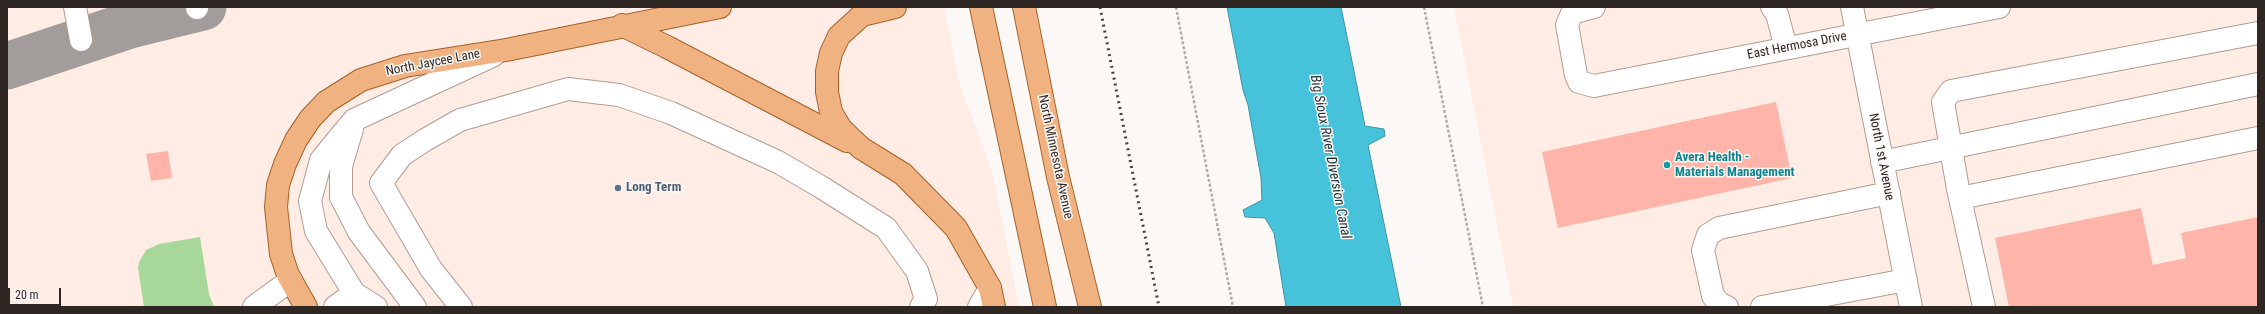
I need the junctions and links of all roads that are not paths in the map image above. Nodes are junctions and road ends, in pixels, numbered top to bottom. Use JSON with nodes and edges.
{"nodes":[{"id":1,"x":75,"y":7,"type":"edge"},
{"id":2,"x":720,"y":7,"type":"edge"},
{"id":3,"x":895,"y":7,"type":"edge"},
{"id":4,"x":981,"y":7,"type":"edge"},
{"id":5,"x":1024,"y":7,"type":"edge"},
{"id":6,"x":1594,"y":7,"type":"edge"},
{"id":7,"x":1772,"y":7,"type":"edge"},
{"id":8,"x":1852,"y":7,"type":"edge"},
{"id":9,"x":1999,"y":7,"type":"edge"},
{"id":10,"x":622,"y":25,"type":"junction"},
{"id":11,"x":2258,"y":33,"type":"edge"},
{"id":12,"x":1857,"y":34,"type":"junction"},
{"id":13,"x":81,"y":40,"type":"dead end"},
{"id":14,"x":1786,"y":48,"type":"junction"},
{"id":15,"x":506,"y":50,"type":"junction"},
{"id":16,"x":2258,"y":84,"type":"edge"},
{"id":17,"x":354,"y":120,"type":"junction"},
{"id":18,"x":2258,"y":138,"type":"edge"},
{"id":19,"x":1951,"y":147,"type":"junction"},
{"id":20,"x":861,"y":148,"type":"junction"},
{"id":21,"x":1882,"y":162,"type":"junction"},
{"id":22,"x":1889,"y":193,"type":"junction"},
{"id":23,"x":1960,"y":198,"type":"junction"},
{"id":24,"x":291,"y":280,"type":"junction"},
{"id":25,"x":1906,"y":280,"type":"junction"},
{"id":26,"x":992,"y":298,"type":"edge"},
{"id":27,"x":357,"y":300,"type":"edge"},
{"id":28,"x":254,"y":307,"type":"edge"},
{"id":29,"x":306,"y":307,"type":"edge"},
{"id":30,"x":335,"y":307,"type":"edge"},
{"id":31,"x":376,"y":307,"type":"edge"},
{"id":32,"x":415,"y":307,"type":"edge"},
{"id":33,"x":462,"y":307,"type":"edge"},
{"id":34,"x":922,"y":307,"type":"edge"},
{"id":35,"x":979,"y":307,"type":"edge"},
{"id":36,"x":1045,"y":307,"type":"edge"},
{"id":37,"x":1090,"y":307,"type":"edge"},
{"id":38,"x":1727,"y":307,"type":"edge"},
{"id":39,"x":1762,"y":307,"type":"edge"},
{"id":40,"x":1911,"y":307,"type":"edge"},
{"id":41,"x":1984,"y":307,"type":"edge"}],
"edges":[{"from":1,"to":13,"type":"street"},
{"from":2,"to":10,"type":"main road","name":"North Jaycee Lane"},
{"from":3,"to":20,"type":"main road"},
{"from":4,"to":36,"type":"main road"},
{"from":5,"to":37,"type":"main road","name":"North Minnesota Avenue"},
{"from":6,"to":14,"type":"street","name":"East Hermosa Drive"},
{"from":7,"to":14,"type":"street"},
{"from":8,"to":12,"type":"street","name":"North 1st Avenue"},
{"from":9,"to":12,"type":"street","name":"East Hermosa Drive"},
{"from":10,"to":15,"type":"main road","name":"North Jaycee Lane"},
{"from":10,"to":20,"type":"main road"},
{"from":11,"to":19,"type":"street"},
{"from":12,"to":14,"type":"street","name":"East Hermosa Drive"},
{"from":12,"to":21,"type":"street","name":"North 1st Avenue"},
{"from":15,"to":17,"type":"street"},
{"from":15,"to":24,"type":"main road","name":"North Jaycee Lane"},
{"from":16,"to":19,"type":"street"},
{"from":17,"to":27,"type":"street"},
{"from":17,"to":32,"type":"street"},
{"from":18,"to":23,"type":"street"},
{"from":19,"to":21,"type":"street"},
{"from":19,"to":23,"type":"street"},
{"from":20,"to":26,"type":"main road"},
{"from":21,"to":22,"type":"street","name":"North 1st Avenue"},
{"from":22,"to":25,"type":"street","name":"North 1st Avenue"},
{"from":22,"to":38,"type":"street"},
{"from":23,"to":41,"type":"street"},
{"from":24,"to":28,"type":"street"},
{"from":24,"to":29,"type":"main road","name":"North Jaycee Lane"},
{"from":25,"to":39,"type":"street"},
{"from":25,"to":40,"type":"street","name":"North 1st Avenue"},
{"from":26,"to":35,"type":"street"},
{"from":27,"to":30,"type":"street"},
{"from":27,"to":31,"type":"street"},
{"from":33,"to":34,"type":"street"}]}
